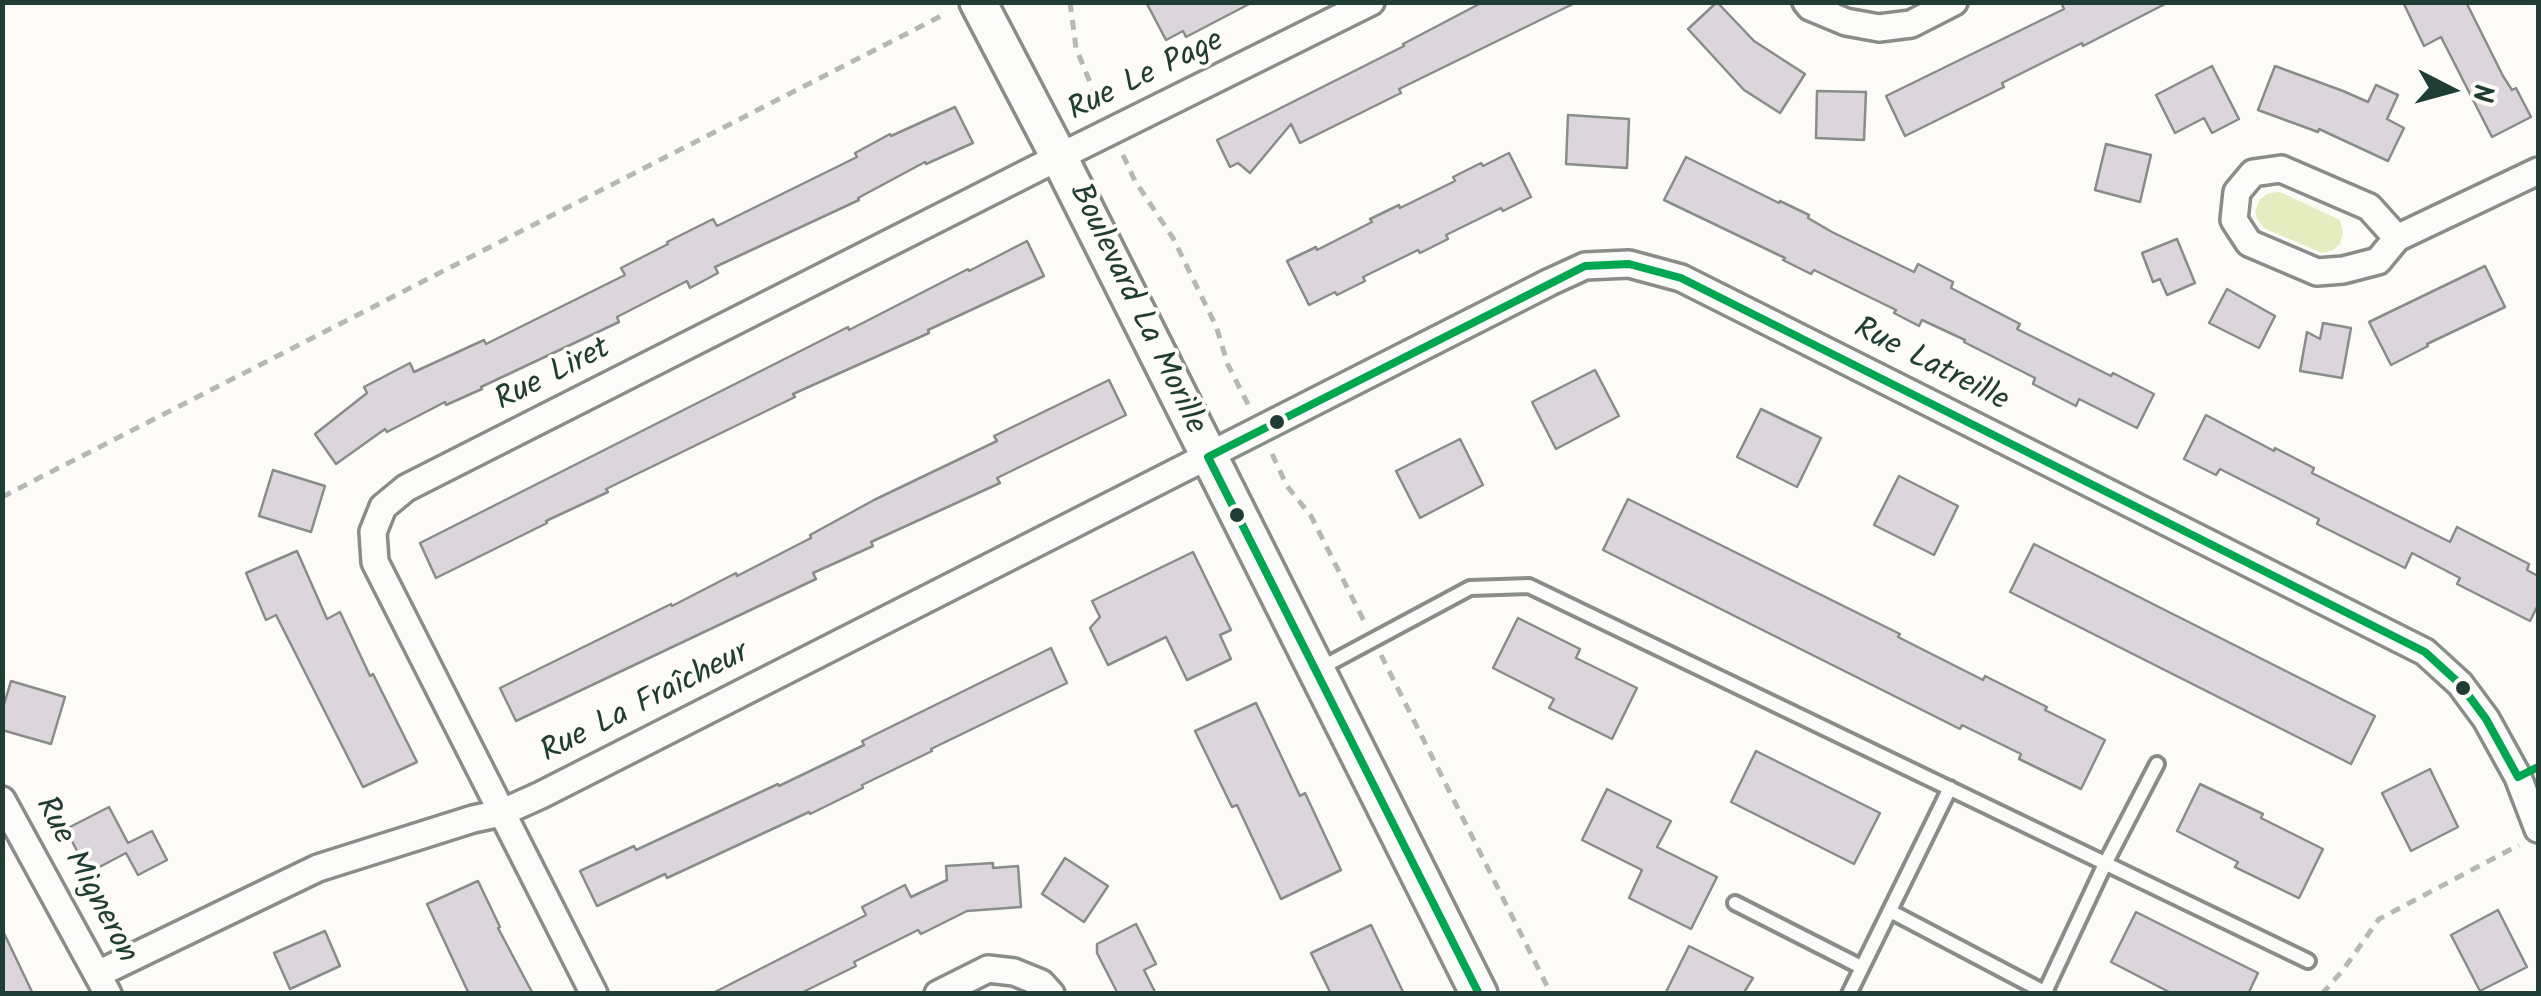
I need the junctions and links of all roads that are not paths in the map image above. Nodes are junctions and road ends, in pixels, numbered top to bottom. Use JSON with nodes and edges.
{"nodes":[{"id":1,"x":1371,"y":2,"type":"edge"},
{"id":2,"x":1806,"y":2,"type":"edge"},
{"id":3,"x":1954,"y":2,"type":"edge"},
{"id":4,"x":964,"y":7,"type":"edge"},
{"id":5,"x":1060,"y":157,"type":"junction"},
{"id":6,"x":2538,"y":171,"type":"edge"},
{"id":7,"x":2396,"y":238,"type":"junction"},
{"id":8,"x":1208,"y":458,"type":"junction"},
{"id":9,"x":1316,"y":670,"type":"junction"},
{"id":10,"x":2157,"y":764,"type":"dead end"},
{"id":11,"x":2528,"y":772,"type":"edge"},
{"id":12,"x":1950,"y":788,"type":"junction"},
{"id":13,"x":2,"y":800,"type":"edge"},
{"id":14,"x":501,"y":813,"type":"junction"},
{"id":15,"x":2530,"y":836,"type":"edge"},
{"id":16,"x":2106,"y":864,"type":"junction"},
{"id":17,"x":1735,"y":903,"type":"dead end"},
{"id":18,"x":1890,"y":911,"type":"junction"},
{"id":19,"x":2308,"y":960,"type":"dead end"},
{"id":20,"x":1862,"y":967,"type":"junction"},
{"id":21,"x":103,"y":984,"type":"edge"},
{"id":22,"x":2047,"y":993,"type":"edge"},
{"id":23,"x":594,"y":994,"type":"edge"},
{"id":24,"x":938,"y":994,"type":"edge"},
{"id":25,"x":1051,"y":994,"type":"edge"},
{"id":26,"x":1479,"y":994,"type":"edge"},
{"id":27,"x":1849,"y":994,"type":"edge"}],
"edges":[{"from":1,"to":5,"type":"street","name":"Rue Le Page"},
{"from":2,"to":3,"type":"street"},
{"from":4,"to":5,"type":"street","name":"Boulevard La Morille"},
{"from":5,"to":8,"type":"street","name":"Boulevard La Morille"},
{"from":5,"to":14,"type":"street","name":"Rue Liret"},
{"from":6,"to":7,"type":"street"},
{"from":7,"to":7,"type":"street"},
{"from":8,"to":9,"type":"street","name":"Boulevard La Morille"},
{"from":8,"to":11,"type":"street","name":"Rue Latreille"},
{"from":8,"to":14,"type":"street","name":"Rue La Fraîcheur"},
{"from":9,"to":12,"type":"lane"},
{"from":9,"to":26,"type":"street","name":"Boulevard La Morille"},
{"from":10,"to":16,"type":"lane"},
{"from":11,"to":15,"type":"street","name":"Rue Latreille"},
{"from":12,"to":16,"type":"lane"},
{"from":12,"to":18,"type":"lane"},
{"from":13,"to":21,"type":"street","name":"Rue Migneron"},
{"from":14,"to":21,"type":"street","name":"Rue La Fraîcheur"},
{"from":14,"to":23,"type":"street"},
{"from":16,"to":19,"type":"lane"},
{"from":16,"to":22,"type":"lane"},
{"from":17,"to":20,"type":"lane"},
{"from":18,"to":20,"type":"lane"},
{"from":18,"to":22,"type":"lane"},
{"from":20,"to":27,"type":"lane"},
{"from":24,"to":25,"type":"street"}]}
